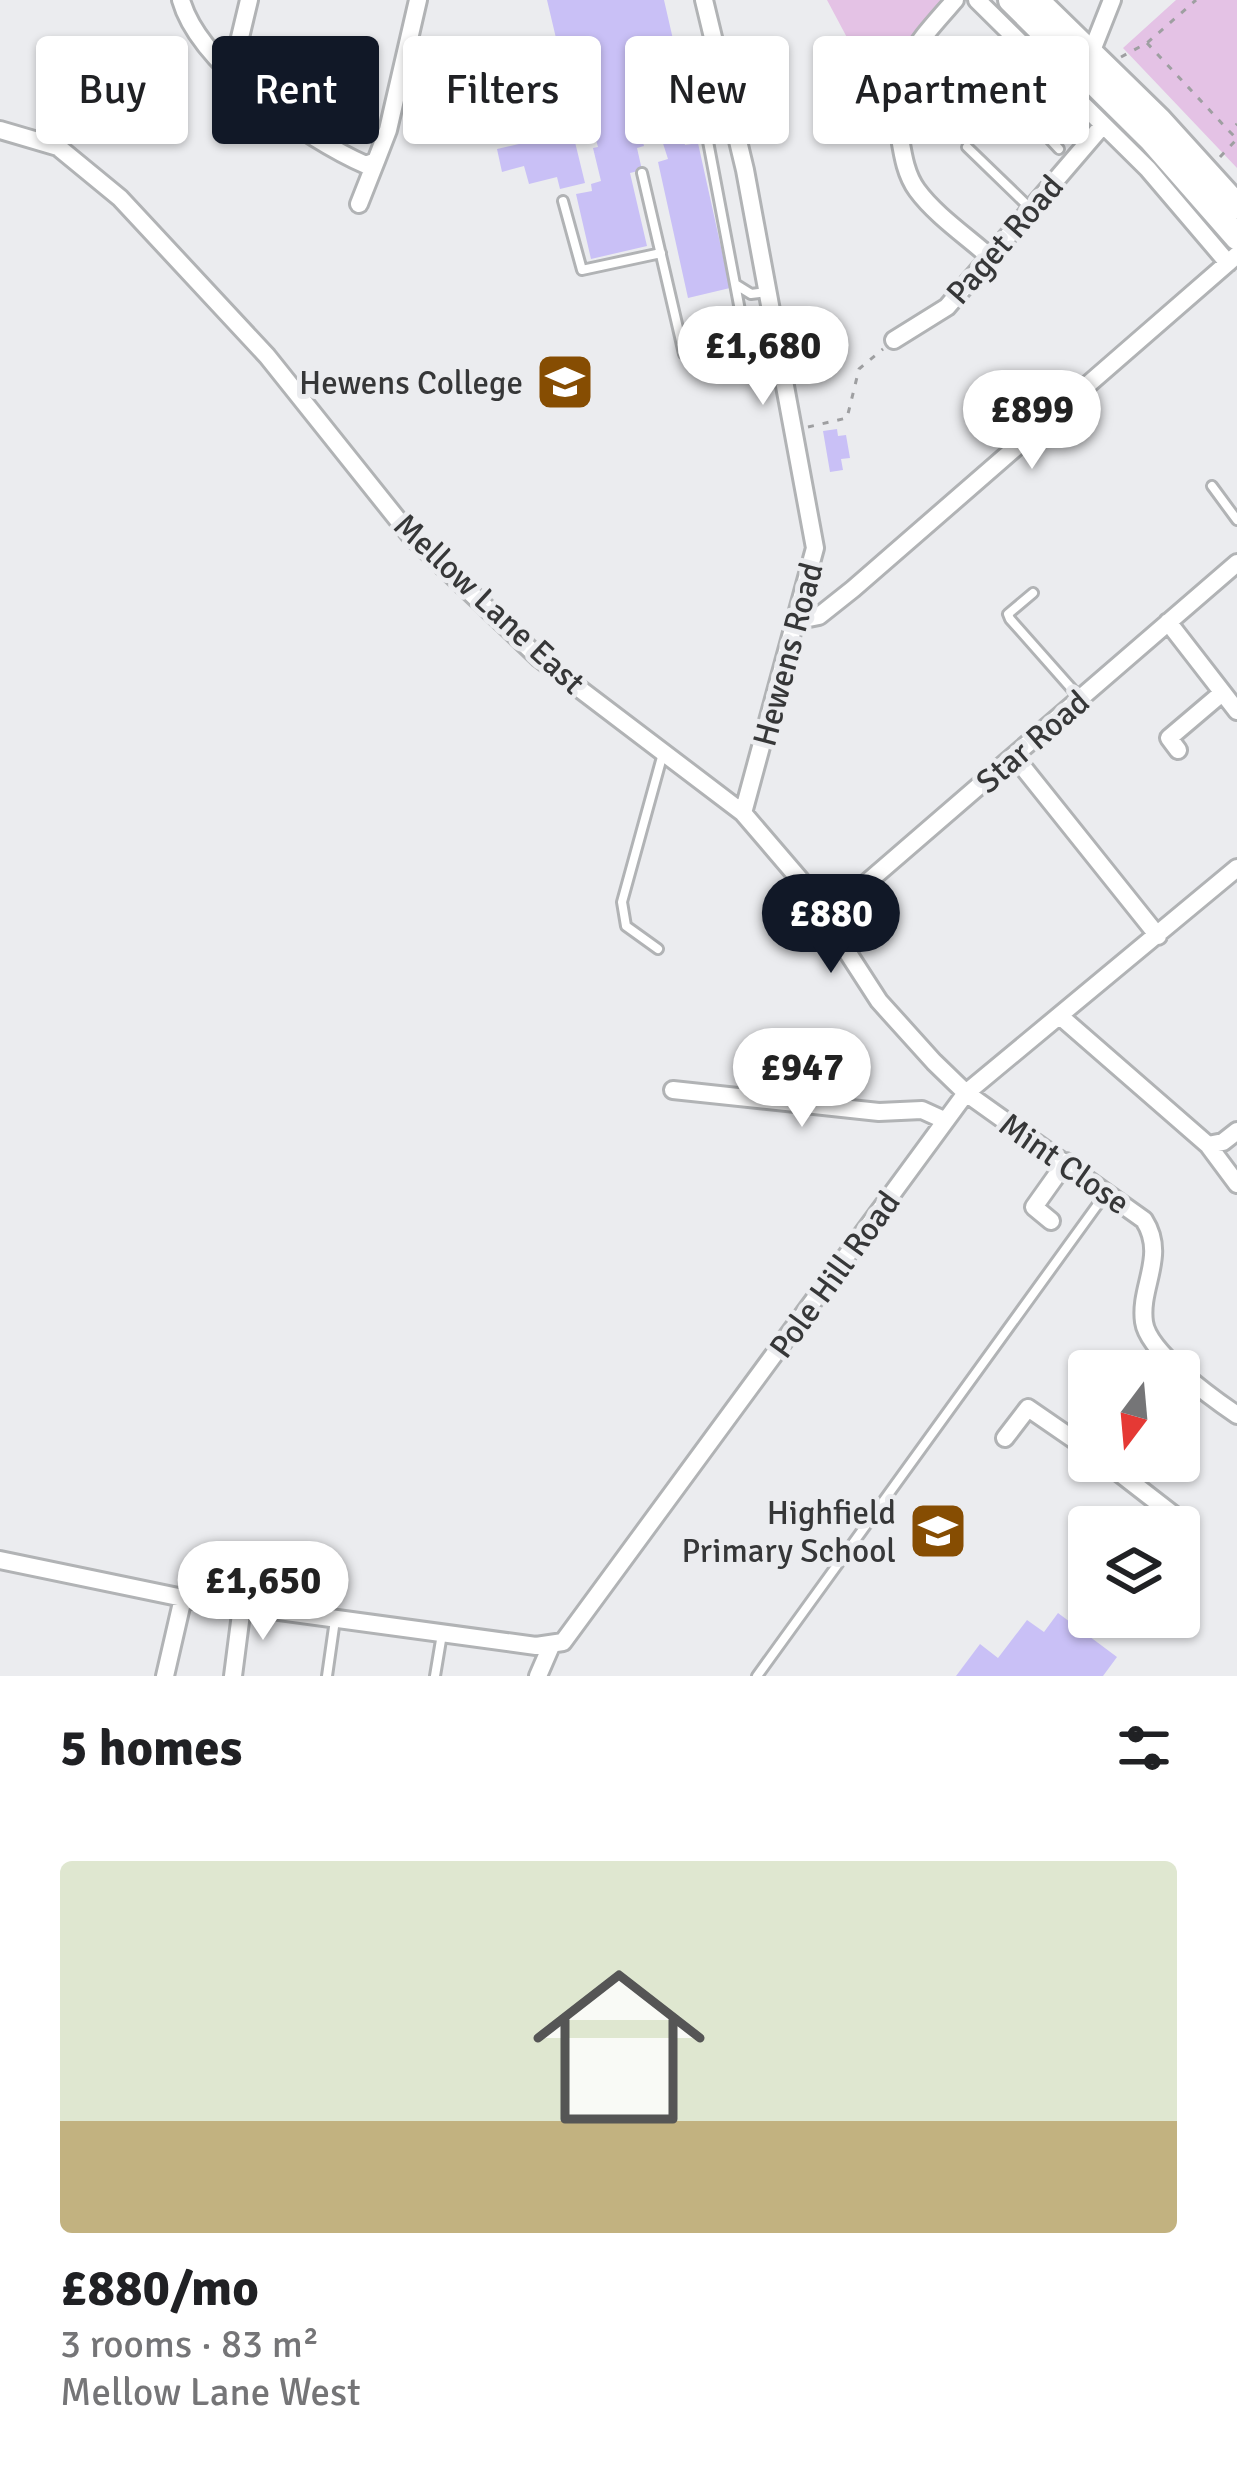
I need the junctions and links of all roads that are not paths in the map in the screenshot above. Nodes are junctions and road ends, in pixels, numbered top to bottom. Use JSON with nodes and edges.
{"nodes":[{"id":1,"x":181,"y":0,"type":"edge"},
{"id":2,"x":249,"y":0,"type":"edge"},
{"id":3,"x":418,"y":0,"type":"edge"},
{"id":4,"x":704,"y":0,"type":"edge"},
{"id":5,"x":955,"y":0,"type":"edge"},
{"id":6,"x":977,"y":0,"type":"edge"},
{"id":7,"x":1011,"y":0,"type":"edge"},
{"id":8,"x":1036,"y":0,"type":"edge"},
{"id":9,"x":1112,"y":0,"type":"edge"},
{"id":10,"x":240,"y":36,"type":"edge"},
{"id":11,"x":714,"y":36,"type":"edge"},
{"id":12,"x":1012,"y":36,"type":"edge"},
{"id":13,"x":1050,"y":36,"type":"edge"},
{"id":14,"x":1062,"y":36,"type":"edge"},
{"id":15,"x":212,"y":54,"type":"edge"},
{"id":16,"x":1089,"y":65,"type":"edge"},
{"id":17,"x":1089,"y":73,"type":"edge"},
{"id":18,"x":1089,"y":73,"type":"edge"},
{"id":19,"x":1089,"y":78,"type":"edge"},
{"id":20,"x":1103,"y":125,"type":"junction"},
{"id":21,"x":0,"y":130,"type":"edge"},
{"id":22,"x":328,"y":144,"type":"edge"},
{"id":23,"x":708,"y":144,"type":"edge"},
{"id":24,"x":739,"y":144,"type":"edge"},
{"id":25,"x":1054,"y":144,"type":"edge"},
{"id":26,"x":967,"y":147,"type":"dead end"},
{"id":27,"x":1059,"y":149,"type":"dead end"},
{"id":28,"x":376,"y":160,"type":"junction"},
{"id":29,"x":642,"y":173,"type":"dead end"},
{"id":30,"x":563,"y":201,"type":"dead end"},
{"id":31,"x":359,"y":204,"type":"dead end"},
{"id":32,"x":1237,"y":206,"type":"edge"},
{"id":33,"x":1030,"y":208,"type":"junction"},
{"id":34,"x":1237,"y":238,"type":"edge"},
{"id":35,"x":661,"y":253,"type":"junction"},
{"id":36,"x":992,"y":259,"type":"junction"},
{"id":37,"x":1234,"y":263,"type":"edge"},
{"id":38,"x":735,"y":284,"type":"junction"},
{"id":39,"x":768,"y":292,"type":"junction"},
{"id":40,"x":894,"y":340,"type":"road end"},
{"id":41,"x":1212,"y":486,"type":"dead end"},
{"id":42,"x":1237,"y":520,"type":"edge"},
{"id":43,"x":1237,"y":562,"type":"edge"},
{"id":44,"x":1033,"y":593,"type":"dead end"},
{"id":45,"x":799,"y":620,"type":"junction"},
{"id":46,"x":1168,"y":622,"type":"junction"},
{"id":47,"x":1222,"y":693,"type":"junction"},
{"id":48,"x":1080,"y":698,"type":"junction"},
{"id":49,"x":1237,"y":711,"type":"edge"},
{"id":50,"x":1178,"y":750,"type":"dead end"},
{"id":51,"x":663,"y":754,"type":"junction"},
{"id":52,"x":1014,"y":756,"type":"junction"},
{"id":53,"x":743,"y":813,"type":"junction"},
{"id":54,"x":1237,"y":868,"type":"edge"},
{"id":55,"x":826,"y":918,"type":"junction"},
{"id":56,"x":1157,"y":936,"type":"junction"},
{"id":57,"x":658,"y":949,"type":"dead end"},
{"id":58,"x":1061,"y":1017,"type":"junction"},
{"id":59,"x":673,"y":1090,"type":"dead end"},
{"id":60,"x":966,"y":1094,"type":"junction"},
{"id":61,"x":944,"y":1120,"type":"junction"},
{"id":62,"x":1237,"y":1131,"type":"edge"},
{"id":63,"x":1208,"y":1145,"type":"junction"},
{"id":64,"x":1066,"y":1162,"type":"junction"},
{"id":65,"x":1237,"y":1184,"type":"edge"},
{"id":66,"x":1107,"y":1191,"type":"junction"},
{"id":67,"x":1051,"y":1221,"type":"dead end"},
{"id":68,"x":1158,"y":1350,"type":"edge"},
{"id":69,"x":1200,"y":1388,"type":"edge"},
{"id":70,"x":1237,"y":1415,"type":"edge"},
{"id":71,"x":1068,"y":1436,"type":"edge"},
{"id":72,"x":1005,"y":1438,"type":"dead end"},
{"id":73,"x":1131,"y":1482,"type":"edge"},
{"id":74,"x":1162,"y":1506,"type":"edge"},
{"id":75,"x":0,"y":1560,"type":"edge"},
{"id":76,"x":183,"y":1598,"type":"junction"},
{"id":77,"x":242,"y":1606,"type":"junction"},
{"id":78,"x":335,"y":1618,"type":"junction"},
{"id":79,"x":442,"y":1633,"type":"junction"},
{"id":80,"x":551,"y":1646,"type":"junction"},
{"id":81,"x":165,"y":1676,"type":"edge"},
{"id":82,"x":233,"y":1676,"type":"edge"},
{"id":83,"x":327,"y":1676,"type":"edge"},
{"id":84,"x":435,"y":1676,"type":"edge"},
{"id":85,"x":538,"y":1676,"type":"edge"},
{"id":86,"x":758,"y":1676,"type":"edge"}],
"edges":[{"from":1,"to":15,"type":"street"},
{"from":2,"to":10,"type":"street"},
{"from":3,"to":28,"type":"street"},
{"from":4,"to":11,"type":"street","name":"Hewens Road"},
{"from":5,"to":36,"type":"street"},
{"from":6,"to":12,"type":"street"},
{"from":7,"to":13,"type":"main road"},
{"from":8,"to":14,"type":"main road"},
{"from":9,"to":16,"type":"street"},
{"from":17,"to":32,"type":"main road"},
{"from":18,"to":34,"type":"main road"},
{"from":19,"to":20,"type":"street"},
{"from":20,"to":33,"type":"street","name":"Paget Road"},
{"from":20,"to":37,"type":"street"},
{"from":21,"to":51,"type":"street","name":"Mellow Lane East"},
{"from":22,"to":28,"type":"street"},
{"from":23,"to":38,"type":"lane"},
{"from":24,"to":39,"type":"street","name":"Hewens Road"},
{"from":25,"to":27,"type":"lane"},
{"from":26,"to":33,"type":"lane"},
{"from":28,"to":31,"type":"street"},
{"from":29,"to":35,"type":"lane"},
{"from":30,"to":35,"type":"lane"},
{"from":33,"to":36,"type":"street","name":"Paget Road"},
{"from":35,"to":38,"type":"lane"},
{"from":36,"to":40,"type":"street","name":"Paget Road"},
{"from":37,"to":45,"type":"street"},
{"from":38,"to":39,"type":"lane"},
{"from":39,"to":45,"type":"street","name":"Hewens Road"},
{"from":41,"to":42,"type":"lane"},
{"from":43,"to":46,"type":"street","name":"Star Road"},
{"from":44,"to":48,"type":"lane"},
{"from":45,"to":53,"type":"street","name":"Hewens Road"},
{"from":46,"to":47,"type":"street"},
{"from":46,"to":48,"type":"street","name":"Star Road"},
{"from":47,"to":49,"type":"street"},
{"from":47,"to":50,"type":"street"},
{"from":48,"to":52,"type":"street","name":"Star Road"},
{"from":51,"to":53,"type":"street","name":"Mellow Lane East"},
{"from":51,"to":57,"type":"lane"},
{"from":52,"to":55,"type":"street","name":"Star Road"},
{"from":52,"to":56,"type":"street"},
{"from":53,"to":55,"type":"street","name":"Mellow Lane East"},
{"from":54,"to":56,"type":"street","name":"Pole Hill Road"},
{"from":55,"to":60,"type":"street","name":"Mint Close"},
{"from":56,"to":58,"type":"street","name":"Pole Hill Road"},
{"from":58,"to":60,"type":"street","name":"Pole Hill Road"},
{"from":58,"to":63,"type":"street"},
{"from":59,"to":61,"type":"street"},
{"from":60,"to":61,"type":"street","name":"Pole Hill Road"},
{"from":60,"to":64,"type":"street","name":"Mint Close"},
{"from":61,"to":80,"type":"street","name":"Pole Hill Road"},
{"from":62,"to":63,"type":"street"},
{"from":63,"to":65,"type":"street"},
{"from":64,"to":66,"type":"street","name":"Mint Close"},
{"from":64,"to":67,"type":"street"},
{"from":66,"to":68,"type":"street","name":"Mint Close"},
{"from":66,"to":86,"type":"lane"},
{"from":69,"to":70,"type":"street","name":"Mint Close"},
{"from":71,"to":72,"type":"street"},
{"from":73,"to":74,"type":"street"},
{"from":75,"to":76,"type":"street"},
{"from":76,"to":77,"type":"street"},
{"from":76,"to":81,"type":"street"},
{"from":77,"to":78,"type":"street"},
{"from":77,"to":82,"type":"street"},
{"from":78,"to":79,"type":"street"},
{"from":78,"to":83,"type":"lane"},
{"from":79,"to":80,"type":"street"},
{"from":79,"to":84,"type":"lane"},
{"from":80,"to":85,"type":"street","name":"Pole Hill Road"}]}
